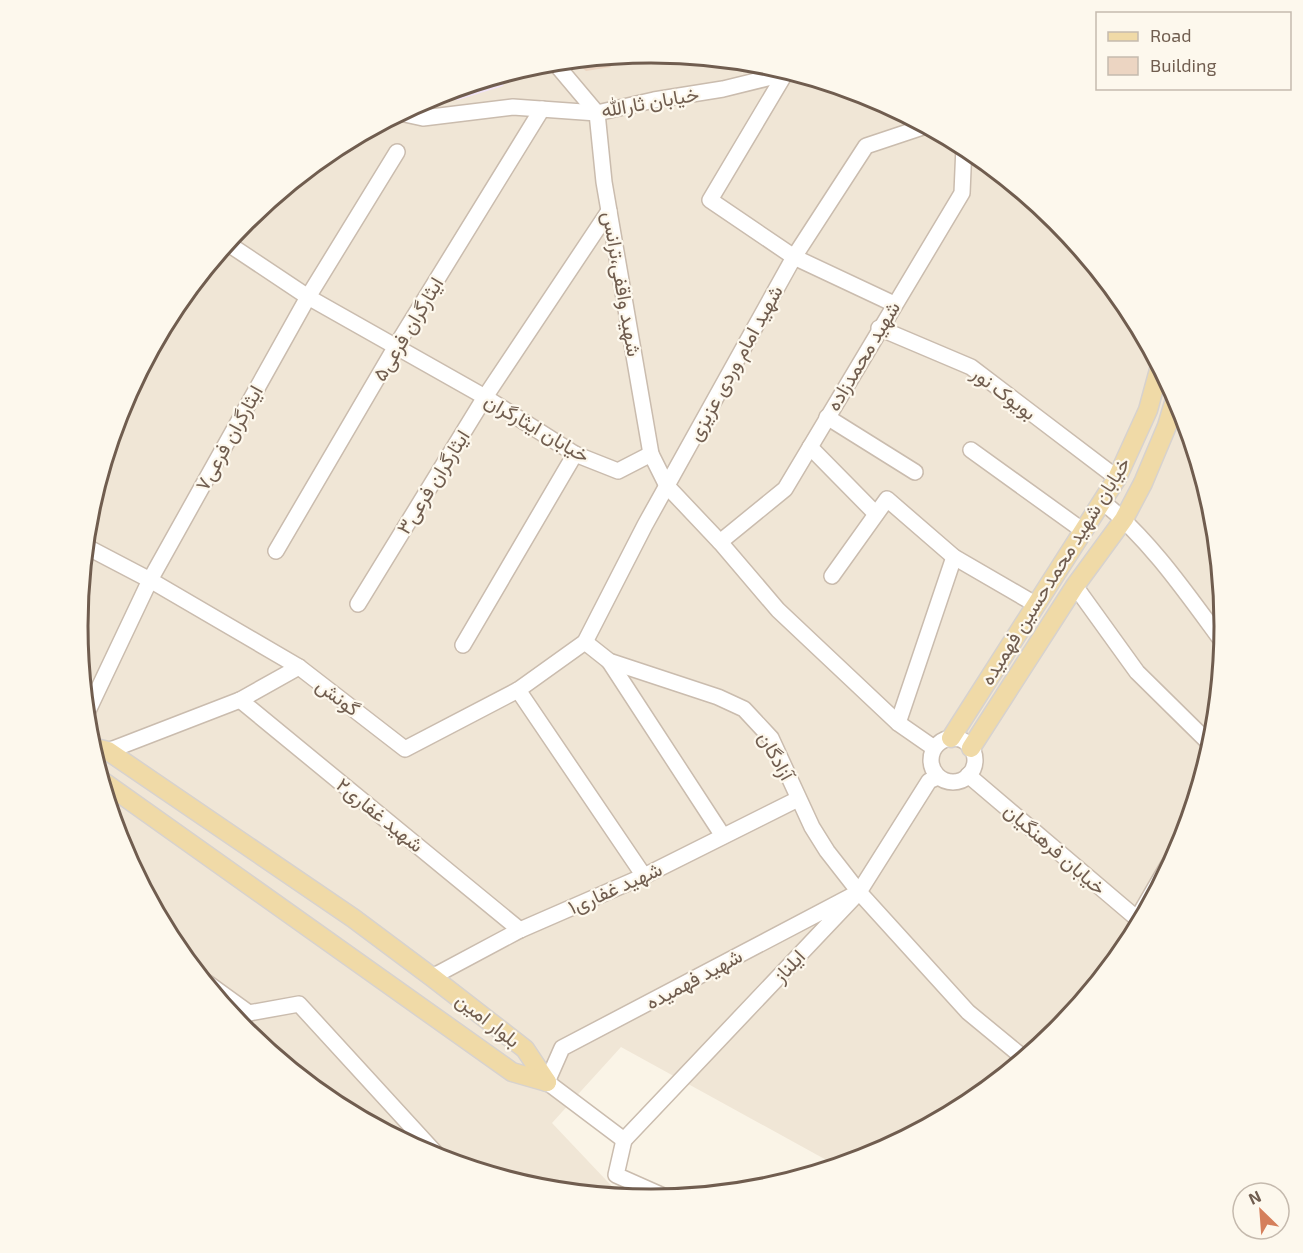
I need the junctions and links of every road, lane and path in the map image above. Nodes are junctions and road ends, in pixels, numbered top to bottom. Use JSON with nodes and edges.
{"nodes":[{"id":1,"x":561,"y":71,"type":"edge"},
{"id":2,"x":773,"y":77,"type":"edge"},
{"id":3,"x":785,"y":79,"type":"edge"},
{"id":4,"x":542,"y":109,"type":"junction"},
{"id":5,"x":597,"y":113,"type":"junction"},
{"id":6,"x":413,"y":116,"type":"edge"},
{"id":7,"x":916,"y":129,"type":"edge"},
{"id":8,"x":397,"y":152,"type":"dead end"},
{"id":9,"x":964,"y":157,"type":"edge"},
{"id":10,"x":609,"y":211,"type":"junction"},
{"id":11,"x":234,"y":248,"type":"edge"},
{"id":12,"x":794,"y":257,"type":"junction"},
{"id":13,"x":308,"y":297,"type":"junction"},
{"id":14,"x":894,"y":304,"type":"junction"},
{"id":15,"x":879,"y":328,"type":"junction"},
{"id":16,"x":396,"y":346,"type":"junction"},
{"id":17,"x":1157,"y":377,"type":"edge"},
{"id":18,"x":485,"y":397,"type":"junction"},
{"id":19,"x":1172,"y":410,"type":"edge"},
{"id":20,"x":827,"y":417,"type":"junction"},
{"id":21,"x":810,"y":447,"type":"junction"},
{"id":22,"x":972,"y":450,"type":"dead end"},
{"id":23,"x":575,"y":454,"type":"junction"},
{"id":24,"x":651,"y":454,"type":"junction"},
{"id":25,"x":915,"y":472,"type":"dead end"},
{"id":26,"x":1117,"y":478,"type":"junction"},
{"id":27,"x":667,"y":486,"type":"junction"},
{"id":28,"x":1103,"y":502,"type":"junction"},
{"id":29,"x":876,"y":514,"type":"junction"},
{"id":30,"x":1124,"y":519,"type":"junction"},
{"id":31,"x":1082,"y":530,"type":"junction"},
{"id":32,"x":720,"y":542,"type":"junction"},
{"id":33,"x":94,"y":550,"type":"edge"},
{"id":34,"x":276,"y":551,"type":"dead end"},
{"id":35,"x":954,"y":557,"type":"junction"},
{"id":36,"x":832,"y":576,"type":"dead end"},
{"id":37,"x":150,"y":580,"type":"junction"},
{"id":38,"x":1075,"y":586,"type":"junction"},
{"id":39,"x":358,"y":604,"type":"dead end"},
{"id":40,"x":1035,"y":604,"type":"junction"},
{"id":41,"x":1215,"y":632,"type":"edge"},
{"id":42,"x":585,"y":642,"type":"junction"},
{"id":43,"x":463,"y":645,"type":"dead end"},
{"id":44,"x":609,"y":661,"type":"junction"},
{"id":45,"x":299,"y":667,"type":"junction"},
{"id":46,"x":518,"y":690,"type":"junction"},
{"id":47,"x":93,"y":700,"type":"edge"},
{"id":48,"x":240,"y":700,"type":"junction"},
{"id":49,"x":898,"y":723,"type":"junction"},
{"id":50,"x":951,"y":738,"type":"junction"},
{"id":51,"x":1204,"y":738,"type":"edge"},
{"id":52,"x":102,"y":748,"type":"edge"},
{"id":53,"x":934,"y":748,"type":"junction"},
{"id":54,"x":971,"y":748,"type":"junction"},
{"id":55,"x":102,"y":750,"type":"edge"},
{"id":56,"x":969,"y":775,"type":"junction"},
{"id":57,"x":938,"y":777,"type":"junction"},
{"id":58,"x":112,"y":788,"type":"edge"},
{"id":59,"x":798,"y":799,"type":"junction"},
{"id":60,"x":723,"y":836,"type":"junction"},
{"id":61,"x":644,"y":876,"type":"junction"},
{"id":62,"x":859,"y":892,"type":"junction"},
{"id":63,"x":1134,"y":917,"type":"edge"},
{"id":64,"x":520,"y":930,"type":"junction"},
{"id":65,"x":432,"y":977,"type":"junction"},
{"id":66,"x":245,"y":1016,"type":"edge"},
{"id":67,"x":1019,"y":1054,"type":"edge"},
{"id":68,"x":547,"y":1082,"type":"junction"},
{"id":69,"x":624,"y":1140,"type":"junction"},
{"id":70,"x":426,"y":1143,"type":"edge"},
{"id":71,"x":650,"y":1190,"type":"edge"}],
"edges":[{"from":1,"to":5,"type":"street"},
{"from":2,"to":5,"type":"street","name":"خیابان ثارالله"},
{"from":3,"to":12,"type":"street"},
{"from":4,"to":5,"type":"street","name":"خیابان ثارالله"},
{"from":4,"to":6,"type":"street","name":"خیابان ثارالله"},
{"from":4,"to":16,"type":"street","name":"ایثارگران فرعی۵"},
{"from":5,"to":10,"type":"street","name":"شهید واقفی،ترانس"},
{"from":7,"to":12,"type":"street","name":"شهید امام وردی عزیزی"},
{"from":8,"to":13,"type":"street","name":"ایثارگران فرعی۷"},
{"from":9,"to":14,"type":"street","name":"شهید محمدزاده"},
{"from":10,"to":18,"type":"street","name":"ایثارگران فرعی۳"},
{"from":10,"to":24,"type":"street","name":"شهید واقفی،ترانس"},
{"from":11,"to":13,"type":"street","name":"خیابان ایثارگران"},
{"from":12,"to":14,"type":"street"},
{"from":12,"to":27,"type":"street","name":"شهید امام وردی عزیزی"},
{"from":13,"to":16,"type":"street","name":"خیابان ایثارگران"},
{"from":13,"to":37,"type":"street","name":"ایثارگران فرعی۷"},
{"from":14,"to":15,"type":"street","name":"شهید محمدزاده"},
{"from":15,"to":20,"type":"street","name":"شهید محمدزاده"},
{"from":15,"to":26,"type":"street","name":"بویوک نور"},
{"from":16,"to":18,"type":"street","name":"خیابان ایثارگران"},
{"from":16,"to":34,"type":"street","name":"ایثارگران فرعی۵"},
{"from":17,"to":26,"type":"main road","name":"خیابان شهید محمدحسین فهمیده"},
{"from":18,"to":23,"type":"street","name":"خیابان ایثارگران"},
{"from":18,"to":39,"type":"street","name":"ایثارگران فرعی۳"},
{"from":19,"to":30,"type":"main road","name":"خیابان شهید محمدحسین فهمیده"},
{"from":20,"to":21,"type":"street","name":"شهید محمدزاده"},
{"from":20,"to":25,"type":"street"},
{"from":21,"to":29,"type":"street"},
{"from":21,"to":32,"type":"street","name":"شهید محمدزاده"},
{"from":22,"to":31,"type":"street"},
{"from":23,"to":24,"type":"street","name":"خیابان ایثارگران"},
{"from":23,"to":43,"type":"street"},
{"from":24,"to":27,"type":"street"},
{"from":26,"to":28,"type":"main road","name":"خیابان شهید محمدحسین فهمیده"},
{"from":27,"to":32,"type":"street"},
{"from":27,"to":42,"type":"street","name":"شهید امام وردی عزیزی"},
{"from":28,"to":30,"type":"street"},
{"from":28,"to":31,"type":"main road","name":"خیابان شهید محمدحسین فهمیده"},
{"from":29,"to":35,"type":"street"},
{"from":29,"to":36,"type":"street"},
{"from":30,"to":38,"type":"main road","name":"خیابان شهید محمدحسین فهمیده"},
{"from":30,"to":41,"type":"street"},
{"from":31,"to":40,"type":"main road","name":"خیابان شهید محمدحسین فهمیده"},
{"from":32,"to":49,"type":"street"},
{"from":33,"to":37,"type":"street","name":"گونش"},
{"from":35,"to":40,"type":"street"},
{"from":35,"to":49,"type":"street"},
{"from":37,"to":45,"type":"street","name":"گونش"},
{"from":37,"to":47,"type":"street","name":"ایثارگران فرعی۷"},
{"from":38,"to":51,"type":"street"},
{"from":38,"to":54,"type":"main road","name":"خیابان شهید محمدحسین فهمیده"},
{"from":40,"to":50,"type":"main road","name":"خیابان شهید محمدحسین فهمیده"},
{"from":42,"to":44,"type":"street","name":"آزادگان"},
{"from":42,"to":46,"type":"street","name":"گونش"},
{"from":44,"to":59,"type":"street","name":"آزادگان"},
{"from":44,"to":60,"type":"street"},
{"from":45,"to":46,"type":"street","name":"گونش"},
{"from":45,"to":48,"type":"street"},
{"from":46,"to":61,"type":"street"},
{"from":48,"to":52,"type":"street"},
{"from":48,"to":64,"type":"street","name":"شهید غفاری۲"},
{"from":49,"to":53,"type":"street"},
{"from":50,"to":53,"type":"street"},
{"from":50,"to":54,"type":"street"},
{"from":53,"to":57,"type":"street"},
{"from":54,"to":56,"type":"street"},
{"from":55,"to":65,"type":"main road","name":"بلوار امین"},
{"from":56,"to":57,"type":"street"},
{"from":56,"to":63,"type":"street","name":"خیابان فرهنگیان"},
{"from":57,"to":62,"type":"street"},
{"from":58,"to":68,"type":"main road","name":"بلوار امین"},
{"from":59,"to":60,"type":"street","name":"شهید غفاری۱"},
{"from":59,"to":62,"type":"street","name":"آزادگان"},
{"from":60,"to":61,"type":"street","name":"شهید غفاری۱"},
{"from":61,"to":64,"type":"street","name":"شهید غفاری۱"},
{"from":62,"to":67,"type":"street"},
{"from":62,"to":68,"type":"street","name":"شهید فهمیده"},
{"from":62,"to":69,"type":"street","name":"ایلناز"},
{"from":64,"to":65,"type":"street","name":"شهید غفاری۱"},
{"from":65,"to":68,"type":"main road","name":"بلوار امین"},
{"from":66,"to":70,"type":"street"},
{"from":68,"to":69,"type":"street"},
{"from":69,"to":71,"type":"street"}]}
